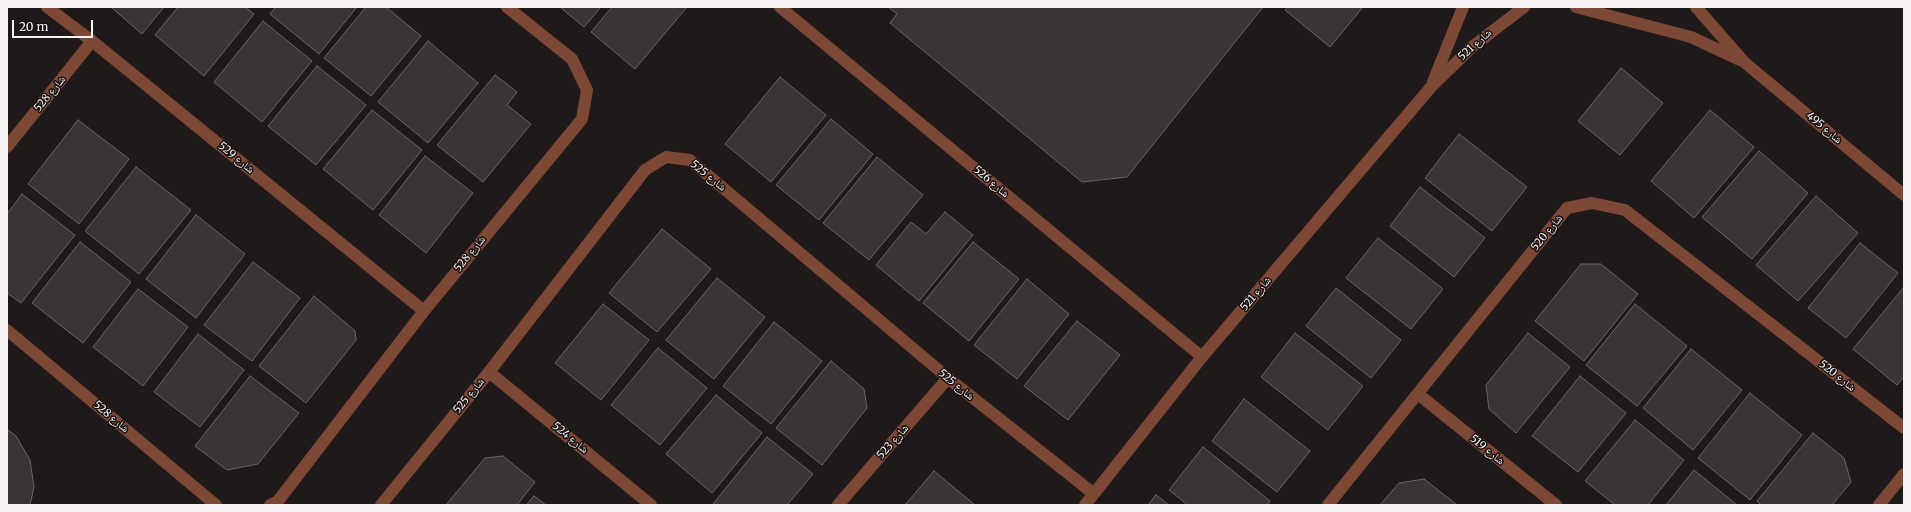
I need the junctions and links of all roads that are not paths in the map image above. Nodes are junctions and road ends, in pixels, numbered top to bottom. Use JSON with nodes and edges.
{"nodes":[{"id":1,"x":47,"y":7,"type":"edge"},
{"id":2,"x":507,"y":7,"type":"edge"},
{"id":3,"x":780,"y":7,"type":"edge"},
{"id":4,"x":1463,"y":7,"type":"edge"},
{"id":5,"x":1524,"y":7,"type":"edge"},
{"id":6,"x":1576,"y":7,"type":"edge"},
{"id":7,"x":1696,"y":7,"type":"edge"},
{"id":8,"x":92,"y":41,"type":"junction"},
{"id":9,"x":1744,"y":62,"type":"junction"},
{"id":10,"x":1431,"y":87,"type":"junction"},
{"id":11,"x":7,"y":147,"type":"edge"},
{"id":12,"x":1904,"y":195,"type":"edge"},
{"id":13,"x":424,"y":311,"type":"junction"},
{"id":14,"x":7,"y":330,"type":"edge"},
{"id":15,"x":1202,"y":357,"type":"junction"},
{"id":16,"x":489,"y":372,"type":"junction"},
{"id":17,"x":948,"y":378,"type":"junction"},
{"id":18,"x":1418,"y":394,"type":"junction"},
{"id":19,"x":1904,"y":428,"type":"edge"},
{"id":20,"x":1904,"y":474,"type":"edge"},
{"id":21,"x":1094,"y":494,"type":"junction"},
{"id":22,"x":216,"y":505,"type":"edge"},
{"id":23,"x":270,"y":505,"type":"edge"},
{"id":24,"x":380,"y":505,"type":"edge"},
{"id":25,"x":651,"y":505,"type":"edge"},
{"id":26,"x":838,"y":505,"type":"edge"},
{"id":27,"x":1085,"y":505,"type":"edge"},
{"id":28,"x":1328,"y":505,"type":"edge"},
{"id":29,"x":1556,"y":505,"type":"edge"},
{"id":30,"x":1879,"y":505,"type":"edge"}],
"edges":[{"from":1,"to":8,"type":"street","name":"شارع 529"},
{"from":2,"to":13,"type":"street","name":"شارع 528"},
{"from":3,"to":15,"type":"street","name":"شارع 526"},
{"from":4,"to":10,"type":"street","name":"شارع 521"},
{"from":5,"to":10,"type":"street","name":"شارع 521"},
{"from":6,"to":9,"type":"street","name":"شارع 495"},
{"from":7,"to":9,"type":"street","name":"شارع 495"},
{"from":8,"to":11,"type":"street","name":"شارع 528"},
{"from":8,"to":13,"type":"street","name":"شارع 529"},
{"from":9,"to":12,"type":"street","name":"شارع 495"},
{"from":10,"to":15,"type":"street","name":"شارع 521"},
{"from":13,"to":23,"type":"street","name":"شارع 528"},
{"from":14,"to":22,"type":"street","name":"شارع 528"},
{"from":15,"to":21,"type":"street","name":"شارع 521"},
{"from":16,"to":17,"type":"street","name":"شارع 525"},
{"from":16,"to":24,"type":"street","name":"شارع 525"},
{"from":16,"to":25,"type":"street","name":"شارع 524"},
{"from":17,"to":21,"type":"street","name":"شارع 525"},
{"from":17,"to":26,"type":"street","name":"شارع 523"},
{"from":18,"to":19,"type":"street","name":"شارع 520"},
{"from":18,"to":28,"type":"street","name":"شارع 520"},
{"from":18,"to":29,"type":"street","name":"شارع 519"},
{"from":20,"to":30,"type":"street"},
{"from":21,"to":27,"type":"street","name":"شارع 521"}]}
